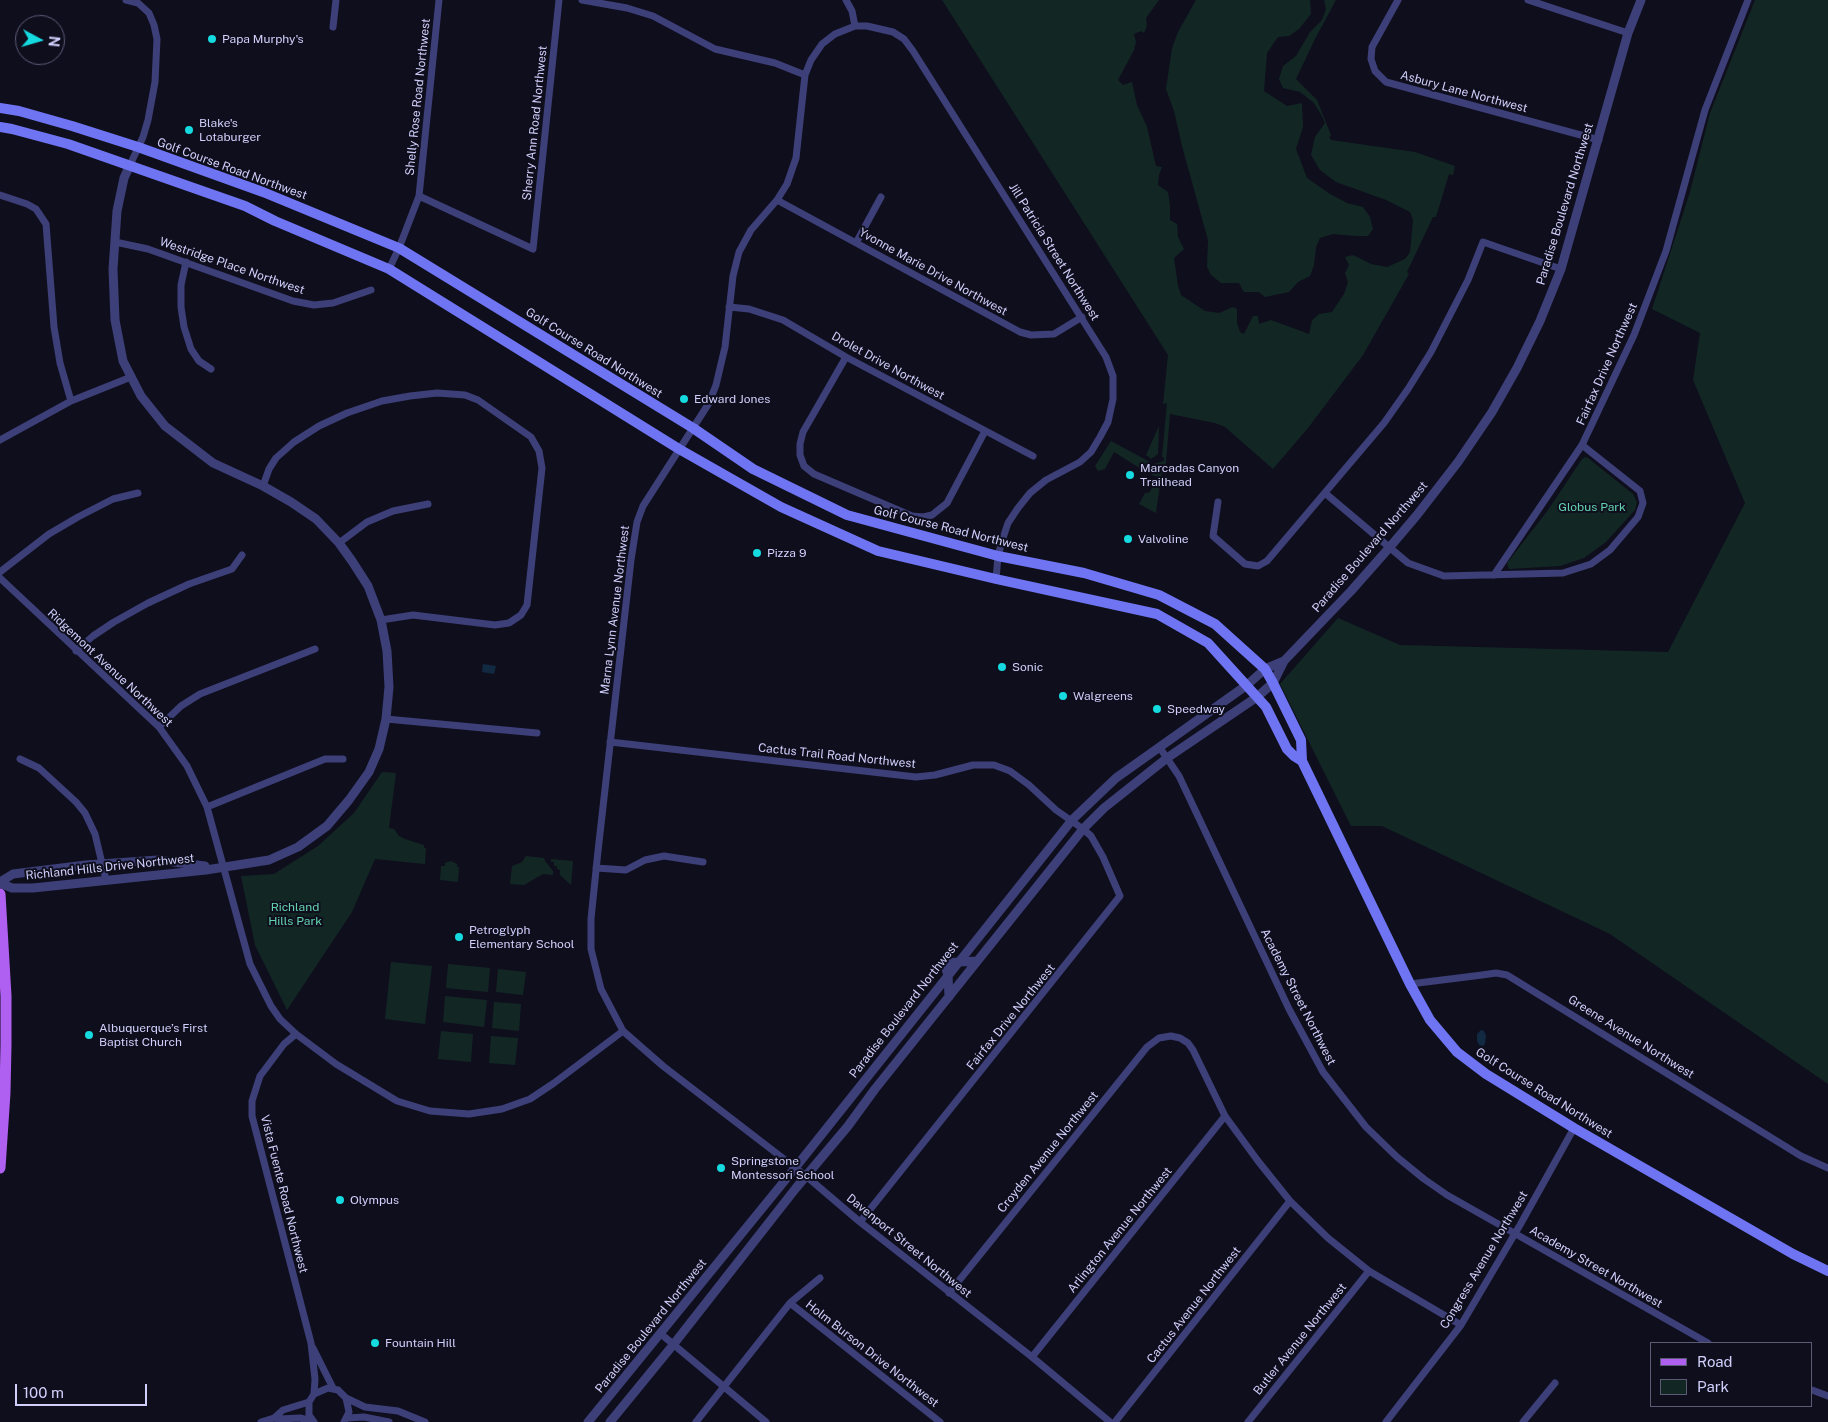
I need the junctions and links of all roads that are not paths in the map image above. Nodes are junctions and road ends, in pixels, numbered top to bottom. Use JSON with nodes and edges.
{"nodes":[{"id":1,"x":126,"y":0,"type":"edge"},
{"id":2,"x":336,"y":0,"type":"edge"},
{"id":3,"x":439,"y":0,"type":"edge"},
{"id":4,"x":559,"y":0,"type":"edge"},
{"id":5,"x":582,"y":0,"type":"edge"},
{"id":6,"x":846,"y":0,"type":"edge"},
{"id":7,"x":1398,"y":0,"type":"edge"},
{"id":8,"x":1528,"y":0,"type":"edge"},
{"id":9,"x":1641,"y":0,"type":"edge"},
{"id":10,"x":1748,"y":0,"type":"edge"},
{"id":11,"x":855,"y":26,"type":"junction"},
{"id":12,"x":333,"y":27,"type":"dead end"},
{"id":13,"x":1628,"y":33,"type":"junction"},
{"id":14,"x":805,"y":75,"type":"junction"},
{"id":15,"x":0,"y":108,"type":"edge"},
{"id":16,"x":0,"y":127,"type":"edge"},
{"id":17,"x":1599,"y":140,"type":"junction"},
{"id":18,"x":138,"y":147,"type":"junction"},
{"id":19,"x":130,"y":165,"type":"junction"},
{"id":20,"x":0,"y":195,"type":"edge"},
{"id":21,"x":419,"y":196,"type":"junction"},
{"id":22,"x":880,"y":197,"type":"dead end"},
{"id":23,"x":776,"y":200,"type":"junction"},
{"id":24,"x":115,"y":242,"type":"junction"},
{"id":25,"x":856,"y":243,"type":"junction"},
{"id":26,"x":399,"y":248,"type":"junction"},
{"id":27,"x":186,"y":262,"type":"junction"},
{"id":28,"x":389,"y":269,"type":"junction"},
{"id":29,"x":1561,"y":269,"type":"junction"},
{"id":30,"x":371,"y":290,"type":"dead end"},
{"id":31,"x":729,"y":306,"type":"junction"},
{"id":32,"x":1082,"y":317,"type":"junction"},
{"id":33,"x":846,"y":357,"type":"junction"},
{"id":34,"x":211,"y":369,"type":"dead end"},
{"id":35,"x":131,"y":377,"type":"junction"},
{"id":36,"x":71,"y":401,"type":"junction"},
{"id":37,"x":693,"y":428,"type":"junction"},
{"id":38,"x":985,"y":431,"type":"junction"},
{"id":39,"x":0,"y":440,"type":"edge"},
{"id":40,"x":1582,"y":446,"type":"junction"},
{"id":41,"x":679,"y":449,"type":"junction"},
{"id":42,"x":1033,"y":456,"type":"dead end"},
{"id":43,"x":263,"y":486,"type":"junction"},
{"id":44,"x":1325,"y":493,"type":"junction"},
{"id":45,"x":138,"y":494,"type":"dead end"},
{"id":46,"x":1218,"y":502,"type":"dead end"},
{"id":47,"x":428,"y":504,"type":"dead end"},
{"id":48,"x":339,"y":543,"type":"junction"},
{"id":49,"x":1389,"y":548,"type":"junction"},
{"id":50,"x":242,"y":555,"type":"dead end"},
{"id":51,"x":998,"y":556,"type":"junction"},
{"id":52,"x":0,"y":572,"type":"edge"},
{"id":53,"x":1494,"y":575,"type":"junction"},
{"id":54,"x":0,"y":578,"type":"edge"},
{"id":55,"x":996,"y":579,"type":"junction"},
{"id":56,"x":381,"y":620,"type":"junction"},
{"id":57,"x":315,"y":649,"type":"dead end"},
{"id":58,"x":76,"y":651,"type":"junction"},
{"id":59,"x":1284,"y":660,"type":"junction"},
{"id":60,"x":1265,"y":669,"type":"junction"},
{"id":61,"x":1273,"y":683,"type":"junction"},
{"id":62,"x":1247,"y":685,"type":"junction"},
{"id":63,"x":1257,"y":697,"type":"junction"},
{"id":64,"x":386,"y":719,"type":"junction"},
{"id":65,"x":159,"y":727,"type":"junction"},
{"id":66,"x":537,"y":733,"type":"dead end"},
{"id":67,"x":610,"y":742,"type":"junction"},
{"id":68,"x":1160,"y":748,"type":"junction"},
{"id":69,"x":1167,"y":758,"type":"junction"},
{"id":70,"x":20,"y":759,"type":"dead end"},
{"id":71,"x":344,"y":759,"type":"dead end"},
{"id":72,"x":1302,"y":761,"type":"junction"},
{"id":73,"x":207,"y":807,"type":"junction"},
{"id":74,"x":1072,"y":820,"type":"junction"},
{"id":75,"x":1083,"y":828,"type":"junction"},
{"id":76,"x":703,"y":862,"type":"dead end"},
{"id":77,"x":102,"y":864,"type":"junction"},
{"id":78,"x":223,"y":867,"type":"junction"},
{"id":79,"x":596,"y":868,"type":"junction"},
{"id":80,"x":106,"y":880,"type":"junction"},
{"id":81,"x":0,"y":882,"type":"edge"},
{"id":82,"x":0,"y":894,"type":"edge"},
{"id":83,"x":1016,"y":913,"type":"junction"},
{"id":84,"x":992,"y":919,"type":"junction"},
{"id":85,"x":977,"y":961,"type":"junction"},
{"id":86,"x":958,"y":963,"type":"junction"},
{"id":87,"x":948,"y":975,"type":"junction"},
{"id":88,"x":1410,"y":984,"type":"junction"},
{"id":89,"x":949,"y":997,"type":"junction"},
{"id":90,"x":623,"y":1031,"type":"junction"},
{"id":91,"x":296,"y":1034,"type":"junction"},
{"id":92,"x":862,"y":1082,"type":"junction"},
{"id":93,"x":1224,"y":1116,"type":"junction"},
{"id":94,"x":848,"y":1126,"type":"junction"},
{"id":95,"x":1574,"y":1128,"type":"junction"},
{"id":96,"x":0,"y":1168,"type":"edge"},
{"id":97,"x":795,"y":1168,"type":"junction"},
{"id":98,"x":1828,"y":1168,"type":"edge"},
{"id":99,"x":806,"y":1176,"type":"junction"},
{"id":100,"x":1290,"y":1201,"type":"junction"},
{"id":101,"x":860,"y":1222,"type":"junction"},
{"id":102,"x":1515,"y":1234,"type":"junction"},
{"id":103,"x":1369,"y":1270,"type":"junction"},
{"id":104,"x":1828,"y":1271,"type":"edge"},
{"id":105,"x":820,"y":1278,"type":"dead end"},
{"id":106,"x":949,"y":1293,"type":"junction"},
{"id":107,"x":790,"y":1303,"type":"junction"},
{"id":108,"x":1461,"y":1325,"type":"junction"},
{"id":109,"x":661,"y":1334,"type":"junction"},
{"id":110,"x":1706,"y":1342,"type":"edge"},
{"id":111,"x":310,"y":1343,"type":"junction"},
{"id":112,"x":673,"y":1345,"type":"junction"},
{"id":113,"x":1032,"y":1357,"type":"junction"},
{"id":114,"x":1555,"y":1383,"type":"dead end"},
{"id":115,"x":723,"y":1387,"type":"junction"},
{"id":116,"x":333,"y":1388,"type":"junction"},
{"id":117,"x":1813,"y":1390,"type":"edge"},
{"id":118,"x":314,"y":1394,"type":"junction"},
{"id":119,"x":1828,"y":1396,"type":"edge"},
{"id":120,"x":346,"y":1398,"type":"junction"},
{"id":121,"x":309,"y":1402,"type":"junction"},
{"id":122,"x":274,"y":1418,"type":"junction"},
{"id":123,"x":345,"y":1420,"type":"edge"},
{"id":124,"x":313,"y":1421,"type":"edge"},
{"id":125,"x":261,"y":1422,"type":"edge"},
{"id":126,"x":389,"y":1422,"type":"edge"},
{"id":127,"x":425,"y":1422,"type":"edge"},
{"id":128,"x":588,"y":1422,"type":"edge"},
{"id":129,"x":610,"y":1422,"type":"edge"},
{"id":130,"x":696,"y":1422,"type":"edge"},
{"id":131,"x":766,"y":1422,"type":"edge"},
{"id":132,"x":940,"y":1422,"type":"edge"},
{"id":133,"x":1110,"y":1422,"type":"edge"},
{"id":134,"x":1115,"y":1422,"type":"edge"},
{"id":135,"x":1248,"y":1422,"type":"edge"},
{"id":136,"x":1386,"y":1422,"type":"edge"},
{"id":137,"x":1523,"y":1422,"type":"edge"}],
"edges":[{"from":1,"to":18,"type":"street"},
{"from":2,"to":12,"type":"street"},
{"from":3,"to":21,"type":"street","name":"Shelly Rose Road Northwest"},
{"from":4,"to":21,"type":"street","name":"Sherry Ann Road Northwest"},
{"from":5,"to":14,"type":"street"},
{"from":6,"to":11,"type":"street"},
{"from":7,"to":17,"type":"street","name":"Asbury Lane Northwest"},
{"from":8,"to":13,"type":"street"},
{"from":9,"to":13,"type":"street","name":"Paradise Boulevard Northwest"},
{"from":10,"to":40,"type":"street","name":"Fairfax Drive Northwest"},
{"from":11,"to":14,"type":"street"},
{"from":11,"to":32,"type":"street","name":"Jill Patricia Street Northwest"},
{"from":13,"to":17,"type":"street","name":"Paradise Boulevard Northwest"},
{"from":14,"to":23,"type":"street","name":"Marna Lynn Avenue Northwest"},
{"from":15,"to":18,"type":"main road","name":"Golf Course Road Northwest"},
{"from":16,"to":19,"type":"main road","name":"Golf Course Road Northwest"},
{"from":17,"to":29,"type":"street","name":"Paradise Boulevard Northwest"},
{"from":18,"to":19,"type":"street"},
{"from":18,"to":26,"type":"main road","name":"Golf Course Road Northwest"},
{"from":19,"to":24,"type":"street","name":"Richland Hills Drive Northwest"},
{"from":19,"to":28,"type":"main road","name":"Golf Course Road Northwest"},
{"from":20,"to":36,"type":"street"},
{"from":21,"to":26,"type":"street"},
{"from":22,"to":25,"type":"street"},
{"from":23,"to":25,"type":"street","name":"Yvonne Marie Drive Northwest"},
{"from":23,"to":31,"type":"street","name":"Marna Lynn Avenue Northwest"},
{"from":24,"to":27,"type":"street","name":"Westridge Place Northwest"},
{"from":24,"to":35,"type":"street","name":"Richland Hills Drive Northwest"},
{"from":25,"to":32,"type":"street","name":"Yvonne Marie Drive Northwest"},
{"from":26,"to":28,"type":"street"},
{"from":26,"to":37,"type":"main road","name":"Golf Course Road Northwest"},
{"from":27,"to":30,"type":"street","name":"Westridge Place Northwest"},
{"from":27,"to":34,"type":"street"},
{"from":28,"to":41,"type":"main road","name":"Golf Course Road Northwest"},
{"from":29,"to":44,"type":"street"},
{"from":29,"to":49,"type":"street","name":"Paradise Boulevard Northwest"},
{"from":31,"to":33,"type":"street","name":"Drolet Drive Northwest"},
{"from":31,"to":37,"type":"street","name":"Marna Lynn Avenue Northwest"},
{"from":32,"to":51,"type":"street","name":"Jill Patricia Street Northwest"},
{"from":33,"to":38,"type":"street","name":"Drolet Drive Northwest"},
{"from":33,"to":38,"type":"street"},
{"from":35,"to":36,"type":"street"},
{"from":35,"to":43,"type":"street","name":"Richland Hills Drive Northwest"},
{"from":36,"to":39,"type":"street"},
{"from":37,"to":41,"type":"street","name":"Marna Lynn Avenue Northwest"},
{"from":37,"to":51,"type":"main road","name":"Golf Course Road Northwest"},
{"from":38,"to":42,"type":"street","name":"Drolet Drive Northwest"},
{"from":40,"to":53,"type":"street","name":"Fairfax Drive Northwest"},
{"from":40,"to":53,"type":"street"},
{"from":41,"to":55,"type":"main road","name":"Golf Course Road Northwest"},
{"from":41,"to":67,"type":"street","name":"Marna Lynn Avenue Northwest"},
{"from":43,"to":48,"type":"street","name":"Richland Hills Drive Northwest"},
{"from":43,"to":56,"type":"street"},
{"from":44,"to":46,"type":"street"},
{"from":44,"to":49,"type":"street"},
{"from":45,"to":52,"type":"street"},
{"from":47,"to":48,"type":"street"},
{"from":48,"to":56,"type":"street","name":"Richland Hills Drive Northwest"},
{"from":49,"to":53,"type":"street"},
{"from":49,"to":59,"type":"street","name":"Paradise Boulevard Northwest"},
{"from":50,"to":58,"type":"street"},
{"from":51,"to":55,"type":"street","name":"Jill Patricia Street Northwest"},
{"from":51,"to":60,"type":"main road","name":"Golf Course Road Northwest"},
{"from":54,"to":58,"type":"street","name":"Ridgemont Avenue Northwest"},
{"from":55,"to":62,"type":"main road","name":"Golf Course Road Northwest"},
{"from":56,"to":64,"type":"street","name":"Richland Hills Drive Northwest"},
{"from":57,"to":65,"type":"street"},
{"from":58,"to":65,"type":"street","name":"Ridgemont Avenue Northwest"},
{"from":59,"to":60,"type":"street","name":"Paradise Boulevard Northwest"},
{"from":59,"to":61,"type":"street","name":"Paradise Boulevard Northwest"},
{"from":60,"to":61,"type":"main road","name":"Golf Course Road Northwest"},
{"from":60,"to":62,"type":"street","name":"Paradise Boulevard Northwest"},
{"from":61,"to":63,"type":"street","name":"Paradise Boulevard Northwest"},
{"from":61,"to":72,"type":"main road","name":"Golf Course Road Northwest"},
{"from":62,"to":63,"type":"main road","name":"Golf Course Road Northwest"},
{"from":62,"to":68,"type":"street","name":"Paradise Boulevard Northwest"},
{"from":63,"to":69,"type":"street","name":"Paradise Boulevard Northwest"},
{"from":63,"to":72,"type":"main road","name":"Golf Course Road Northwest"},
{"from":64,"to":66,"type":"street"},
{"from":64,"to":78,"type":"street","name":"Richland Hills Drive Northwest"},
{"from":65,"to":73,"type":"street","name":"Ridgemont Avenue Northwest"},
{"from":67,"to":74,"type":"street","name":"Cactus Trail Road Northwest"},
{"from":67,"to":79,"type":"street","name":"Marna Lynn Avenue Northwest"},
{"from":68,"to":69,"type":"street","name":"Academy Street Northwest"},
{"from":68,"to":74,"type":"street","name":"Paradise Boulevard Northwest"},
{"from":69,"to":75,"type":"street","name":"Paradise Boulevard Northwest"},
{"from":69,"to":102,"type":"street","name":"Academy Street Northwest"},
{"from":70,"to":77,"type":"street"},
{"from":71,"to":73,"type":"street"},
{"from":72,"to":88,"type":"main road","name":"Golf Course Road Northwest"},
{"from":73,"to":78,"type":"street","name":"Ridgemont Avenue Northwest"},
{"from":74,"to":75,"type":"street","name":"Fairfax Drive Northwest"},
{"from":74,"to":84,"type":"street","name":"Paradise Boulevard Northwest"},
{"from":75,"to":83,"type":"street","name":"Paradise Boulevard Northwest"},
{"from":75,"to":101,"type":"street","name":"Fairfax Drive Northwest"},
{"from":76,"to":79,"type":"street"},
{"from":77,"to":78,"type":"street","name":"Richland Hills Drive Northwest"},
{"from":77,"to":80,"type":"street"},
{"from":77,"to":81,"type":"street","name":"Richland Hills Drive Northwest"},
{"from":78,"to":80,"type":"street","name":"Richland Hills Drive Northwest"},
{"from":78,"to":91,"type":"street","name":"Ridgemont Avenue Northwest"},
{"from":79,"to":90,"type":"street","name":"Marna Lynn Avenue Northwest"},
{"from":80,"to":81,"type":"street","name":"Richland Hills Drive Northwest"},
{"from":82,"to":96,"type":"main road"},
{"from":83,"to":84,"type":"street"},
{"from":83,"to":85,"type":"street","name":"Paradise Boulevard Northwest"},
{"from":84,"to":86,"type":"street","name":"Paradise Boulevard Northwest"},
{"from":85,"to":86,"type":"street"},
{"from":85,"to":89,"type":"street","name":"Paradise Boulevard Northwest"},
{"from":86,"to":87,"type":"street","name":"Paradise Boulevard Northwest"},
{"from":87,"to":89,"type":"street"},
{"from":87,"to":92,"type":"street","name":"Paradise Boulevard Northwest"},
{"from":88,"to":95,"type":"main road","name":"Golf Course Road Northwest"},
{"from":88,"to":98,"type":"street","name":"Greene Avenue Northwest"},
{"from":89,"to":94,"type":"street","name":"Paradise Boulevard Northwest"},
{"from":90,"to":91,"type":"street","name":"Ridgemont Avenue Northwest"},
{"from":90,"to":97,"type":"street","name":"Davenport Street Northwest"},
{"from":91,"to":111,"type":"street","name":"Vista Fuente Road Northwest"},
{"from":92,"to":94,"type":"street"},
{"from":92,"to":97,"type":"street","name":"Paradise Boulevard Northwest"},
{"from":93,"to":100,"type":"street"},
{"from":93,"to":106,"type":"street","name":"Croyden Avenue Northwest"},
{"from":93,"to":113,"type":"street","name":"Arlington Avenue Northwest"},
{"from":94,"to":99,"type":"street","name":"Paradise Boulevard Northwest"},
{"from":95,"to":102,"type":"street","name":"Congress Avenue Northwest"},
{"from":95,"to":104,"type":"main road","name":"Golf Course Road Northwest"},
{"from":97,"to":99,"type":"street","name":"Davenport Street Northwest"},
{"from":97,"to":109,"type":"street","name":"Paradise Boulevard Northwest"},
{"from":99,"to":101,"type":"street","name":"Davenport Street Northwest"},
{"from":99,"to":112,"type":"street","name":"Paradise Boulevard Northwest"},
{"from":100,"to":103,"type":"street"},
{"from":100,"to":134,"type":"street","name":"Cactus Avenue Northwest"},
{"from":101,"to":106,"type":"street","name":"Davenport Street Northwest"},
{"from":102,"to":108,"type":"street","name":"Congress Avenue Northwest"},
{"from":102,"to":110,"type":"street","name":"Academy Street Northwest"},
{"from":103,"to":108,"type":"street"},
{"from":103,"to":135,"type":"street","name":"Butler Avenue Northwest"},
{"from":105,"to":107,"type":"street"},
{"from":106,"to":113,"type":"street","name":"Davenport Street Northwest"},
{"from":107,"to":115,"type":"street"},
{"from":107,"to":132,"type":"street","name":"Holm Burson Drive Northwest"},
{"from":108,"to":136,"type":"street","name":"Congress Avenue Northwest"},
{"from":109,"to":112,"type":"street"},
{"from":109,"to":128,"type":"street","name":"Paradise Boulevard Northwest"},
{"from":111,"to":116,"type":"street","name":"Vista Fuente Road Northwest"},
{"from":111,"to":118,"type":"street","name":"Vista Fuente Road Northwest"},
{"from":112,"to":115,"type":"street"},
{"from":112,"to":129,"type":"street","name":"Paradise Boulevard Northwest"},
{"from":113,"to":133,"type":"street","name":"Davenport Street Northwest"},
{"from":114,"to":137,"type":"street"},
{"from":115,"to":130,"type":"street"},
{"from":115,"to":131,"type":"street"},
{"from":116,"to":118,"type":"street"},
{"from":116,"to":120,"type":"street"},
{"from":117,"to":119,"type":"street"},
{"from":118,"to":121,"type":"street"},
{"from":120,"to":123,"type":"street"},
{"from":120,"to":127,"type":"street"},
{"from":121,"to":122,"type":"street"},
{"from":121,"to":124,"type":"street"},
{"from":122,"to":124,"type":"street"},
{"from":122,"to":125,"type":"street"},
{"from":123,"to":126,"type":"street"}]}
